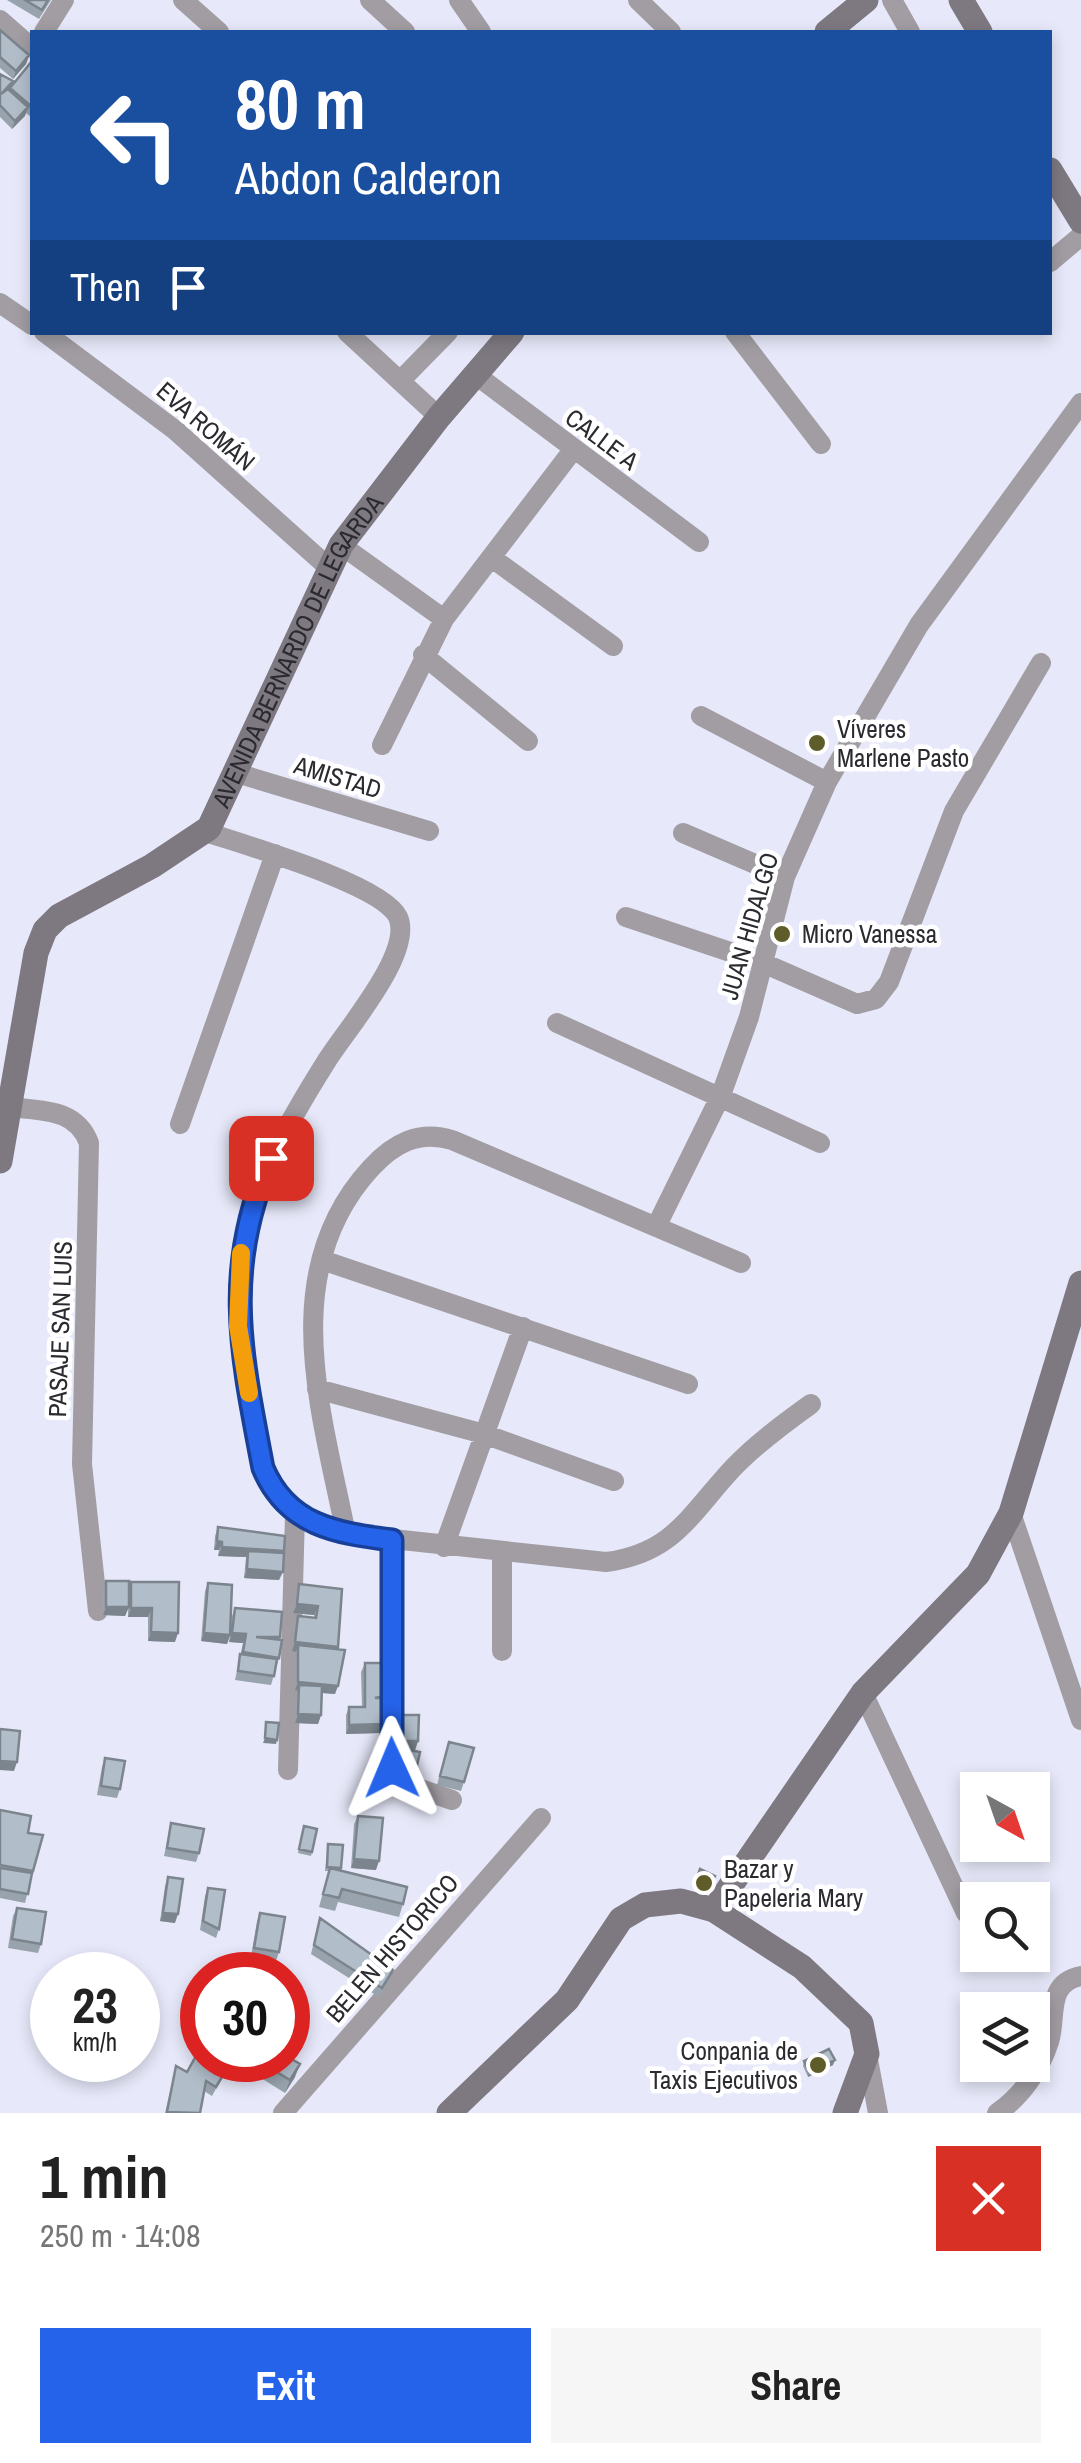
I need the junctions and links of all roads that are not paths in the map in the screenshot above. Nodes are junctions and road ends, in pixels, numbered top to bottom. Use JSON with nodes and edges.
{"nodes":[{"id":1,"x":64,"y":0,"type":"edge"},
{"id":2,"x":183,"y":0,"type":"edge"},
{"id":3,"x":370,"y":0,"type":"edge"},
{"id":4,"x":459,"y":0,"type":"edge"},
{"id":5,"x":638,"y":0,"type":"edge"},
{"id":6,"x":866,"y":0,"type":"edge"},
{"id":7,"x":892,"y":0,"type":"edge"},
{"id":8,"x":961,"y":0,"type":"edge"},
{"id":9,"x":0,"y":20,"type":"edge"},
{"id":10,"x":838,"y":29,"type":"edge"},
{"id":11,"x":45,"y":30,"type":"edge"},
{"id":12,"x":218,"y":30,"type":"edge"},
{"id":13,"x":403,"y":30,"type":"edge"},
{"id":14,"x":480,"y":30,"type":"edge"},
{"id":15,"x":668,"y":30,"type":"edge"},
{"id":16,"x":909,"y":30,"type":"edge"},
{"id":17,"x":979,"y":30,"type":"edge"},
{"id":18,"x":30,"y":46,"type":"edge"},
{"id":19,"x":1052,"y":173,"type":"edge"},
{"id":20,"x":1081,"y":221,"type":"edge"},
{"id":21,"x":1081,"y":236,"type":"edge"},
{"id":22,"x":1052,"y":260,"type":"edge"},
{"id":23,"x":0,"y":303,"type":"edge"},
{"id":24,"x":30,"y":324,"type":"edge"},
{"id":25,"x":48,"y":335,"type":"edge"},
{"id":26,"x":350,"y":335,"type":"edge"},
{"id":27,"x":445,"y":335,"type":"edge"},
{"id":28,"x":509,"y":335,"type":"edge"},
{"id":29,"x":738,"y":335,"type":"edge"},
{"id":30,"x":476,"y":375,"type":"junction"},
{"id":31,"x":400,"y":381,"type":"junction"},
{"id":32,"x":1081,"y":403,"type":"edge"},
{"id":33,"x":439,"y":417,"type":"junction"},
{"id":34,"x":821,"y":444,"type":"dead end"},
{"id":35,"x":573,"y":450,"type":"junction"},
{"id":36,"x":699,"y":542,"type":"dead end"},
{"id":37,"x":335,"y":556,"type":"junction"},
{"id":38,"x":492,"y":558,"type":"junction"},
{"id":39,"x":444,"y":620,"type":"junction"},
{"id":40,"x":613,"y":646,"type":"dead end"},
{"id":41,"x":423,"y":654,"type":"junction"},
{"id":42,"x":1041,"y":662,"type":"dead end"},
{"id":43,"x":701,"y":716,"type":"dead end"},
{"id":44,"x":528,"y":741,"type":"dead end"},
{"id":45,"x":382,"y":745,"type":"dead end"},
{"id":46,"x":233,"y":772,"type":"junction"},
{"id":47,"x":827,"y":782,"type":"junction"},
{"id":48,"x":429,"y":830,"type":"dead end"},
{"id":49,"x":206,"y":832,"type":"junction"},
{"id":50,"x":683,"y":833,"type":"dead end"},
{"id":51,"x":275,"y":854,"type":"junction"},
{"id":52,"x":785,"y":877,"type":"junction"},
{"id":53,"x":626,"y":917,"type":"dead end"},
{"id":54,"x":763,"y":963,"type":"junction"},
{"id":55,"x":557,"y":1023,"type":"dead end"},
{"id":56,"x":720,"y":1095,"type":"junction"},
{"id":57,"x":9,"y":1107,"type":"junction"},
{"id":58,"x":180,"y":1124,"type":"dead end"},
{"id":59,"x":820,"y":1143,"type":"dead end"},
{"id":60,"x":0,"y":1161,"type":"edge"},
{"id":61,"x":656,"y":1227,"type":"junction"},
{"id":62,"x":322,"y":1260,"type":"junction"},
{"id":63,"x":740,"y":1264,"type":"dead end"},
{"id":64,"x":1081,"y":1283,"type":"edge"},
{"id":65,"x":523,"y":1327,"type":"junction"},
{"id":66,"x":688,"y":1384,"type":"dead end"},
{"id":67,"x":317,"y":1389,"type":"junction"},
{"id":68,"x":811,"y":1404,"type":"dead end"},
{"id":69,"x":484,"y":1434,"type":"junction"},
{"id":70,"x":614,"y":1481,"type":"dead end"},
{"id":71,"x":1011,"y":1513,"type":"junction"},
{"id":72,"x":295,"y":1514,"type":"junction"},
{"id":73,"x":346,"y":1534,"type":"junction"},
{"id":74,"x":392,"y":1540,"type":"junction"},
{"id":75,"x":444,"y":1547,"type":"junction"},
{"id":76,"x":502,"y":1551,"type":"junction"},
{"id":77,"x":98,"y":1611,"type":"dead end"},
{"id":78,"x":502,"y":1651,"type":"dead end"},
{"id":79,"x":863,"y":1694,"type":"junction"},
{"id":80,"x":1081,"y":1720,"type":"edge"},
{"id":81,"x":288,"y":1770,"type":"dead end"},
{"id":82,"x":452,"y":1800,"type":"dead end"},
{"id":83,"x":541,"y":1818,"type":"dead end"},
{"id":84,"x":960,"y":1900,"type":"edge"},
{"id":85,"x":714,"y":1910,"type":"junction"},
{"id":86,"x":1081,"y":1976,"type":"edge"},
{"id":87,"x":867,"y":2054,"type":"junction"},
{"id":88,"x":283,"y":2113,"type":"edge"},
{"id":89,"x":449,"y":2113,"type":"edge"},
{"id":90,"x":845,"y":2113,"type":"edge"},
{"id":91,"x":878,"y":2113,"type":"edge"},
{"id":92,"x":997,"y":2113,"type":"edge"}],
"edges":[{"from":1,"to":11,"type":"street"},
{"from":2,"to":12,"type":"street"},
{"from":3,"to":13,"type":"street"},
{"from":4,"to":14,"type":"street"},
{"from":5,"to":15,"type":"street"},
{"from":6,"to":10,"type":"street"},
{"from":7,"to":16,"type":"street"},
{"from":8,"to":17,"type":"street"},
{"from":9,"to":18,"type":"street"},
{"from":19,"to":20,"type":"street"},
{"from":21,"to":22,"type":"street"},
{"from":23,"to":24,"type":"street"},
{"from":25,"to":37,"type":"street","name":"EVA ROMÁN"},
{"from":26,"to":31,"type":"street"},
{"from":27,"to":31,"type":"street"},
{"from":28,"to":30,"type":"street","name":"AVENIDA BERNARDO DE LEGARDA"},
{"from":29,"to":34,"type":"street"},
{"from":30,"to":33,"type":"street","name":"AVENIDA BERNARDO DE LEGARDA"},
{"from":30,"to":35,"type":"street","name":"CALLE A"},
{"from":31,"to":33,"type":"street"},
{"from":32,"to":47,"type":"street","name":"JUAN HIDALGO"},
{"from":33,"to":37,"type":"street","name":"AVENIDA BERNARDO DE LEGARDA"},
{"from":35,"to":36,"type":"street","name":"CALLE A"},
{"from":35,"to":38,"type":"street"},
{"from":37,"to":39,"type":"street","name":"EVA ROMÁN"},
{"from":37,"to":46,"type":"street","name":"AVENIDA BERNARDO DE LEGARDA"},
{"from":38,"to":39,"type":"street"},
{"from":38,"to":40,"type":"street"},
{"from":39,"to":41,"type":"street"},
{"from":41,"to":44,"type":"street"},
{"from":41,"to":45,"type":"street"},
{"from":42,"to":54,"type":"street"},
{"from":43,"to":47,"type":"street"},
{"from":46,"to":48,"type":"street","name":"AMISTAD"},
{"from":46,"to":49,"type":"street","name":"AVENIDA BERNARDO DE LEGARDA"},
{"from":47,"to":52,"type":"street","name":"JUAN HIDALGO"},
{"from":49,"to":51,"type":"street"},
{"from":49,"to":57,"type":"street","name":"AVENIDA BERNARDO DE LEGARDA"},
{"from":50,"to":52,"type":"street"},
{"from":51,"to":58,"type":"street"},
{"from":51,"to":72,"type":"street"},
{"from":52,"to":54,"type":"street","name":"JUAN HIDALGO"},
{"from":53,"to":54,"type":"street"},
{"from":54,"to":56,"type":"street","name":"JUAN HIDALGO"},
{"from":55,"to":56,"type":"street"},
{"from":56,"to":59,"type":"street"},
{"from":56,"to":61,"type":"street","name":"JUAN HIDALGO"},
{"from":57,"to":60,"type":"street","name":"AVENIDA BERNARDO DE LEGARDA"},
{"from":57,"to":77,"type":"street","name":"PASAJE SAN LUIS"},
{"from":61,"to":62,"type":"street"},
{"from":61,"to":63,"type":"street"},
{"from":62,"to":65,"type":"street"},
{"from":62,"to":67,"type":"street"},
{"from":64,"to":71,"type":"street"},
{"from":65,"to":66,"type":"street"},
{"from":65,"to":69,"type":"street"},
{"from":67,"to":69,"type":"street"},
{"from":67,"to":73,"type":"street"},
{"from":68,"to":76,"type":"street"},
{"from":69,"to":70,"type":"street"},
{"from":69,"to":75,"type":"street"},
{"from":71,"to":79,"type":"street"},
{"from":71,"to":80,"type":"street"},
{"from":72,"to":73,"type":"street"},
{"from":72,"to":81,"type":"street"},
{"from":73,"to":74,"type":"street"},
{"from":74,"to":75,"type":"street"},
{"from":74,"to":82,"type":"street"},
{"from":75,"to":76,"type":"street"},
{"from":76,"to":78,"type":"street"},
{"from":79,"to":84,"type":"street"},
{"from":79,"to":85,"type":"street"},
{"from":83,"to":88,"type":"street","name":"BELEN HISTORICO"},
{"from":85,"to":87,"type":"street"},
{"from":85,"to":89,"type":"street"},
{"from":86,"to":92,"type":"street"},
{"from":87,"to":90,"type":"street"},
{"from":87,"to":91,"type":"street"}]}
